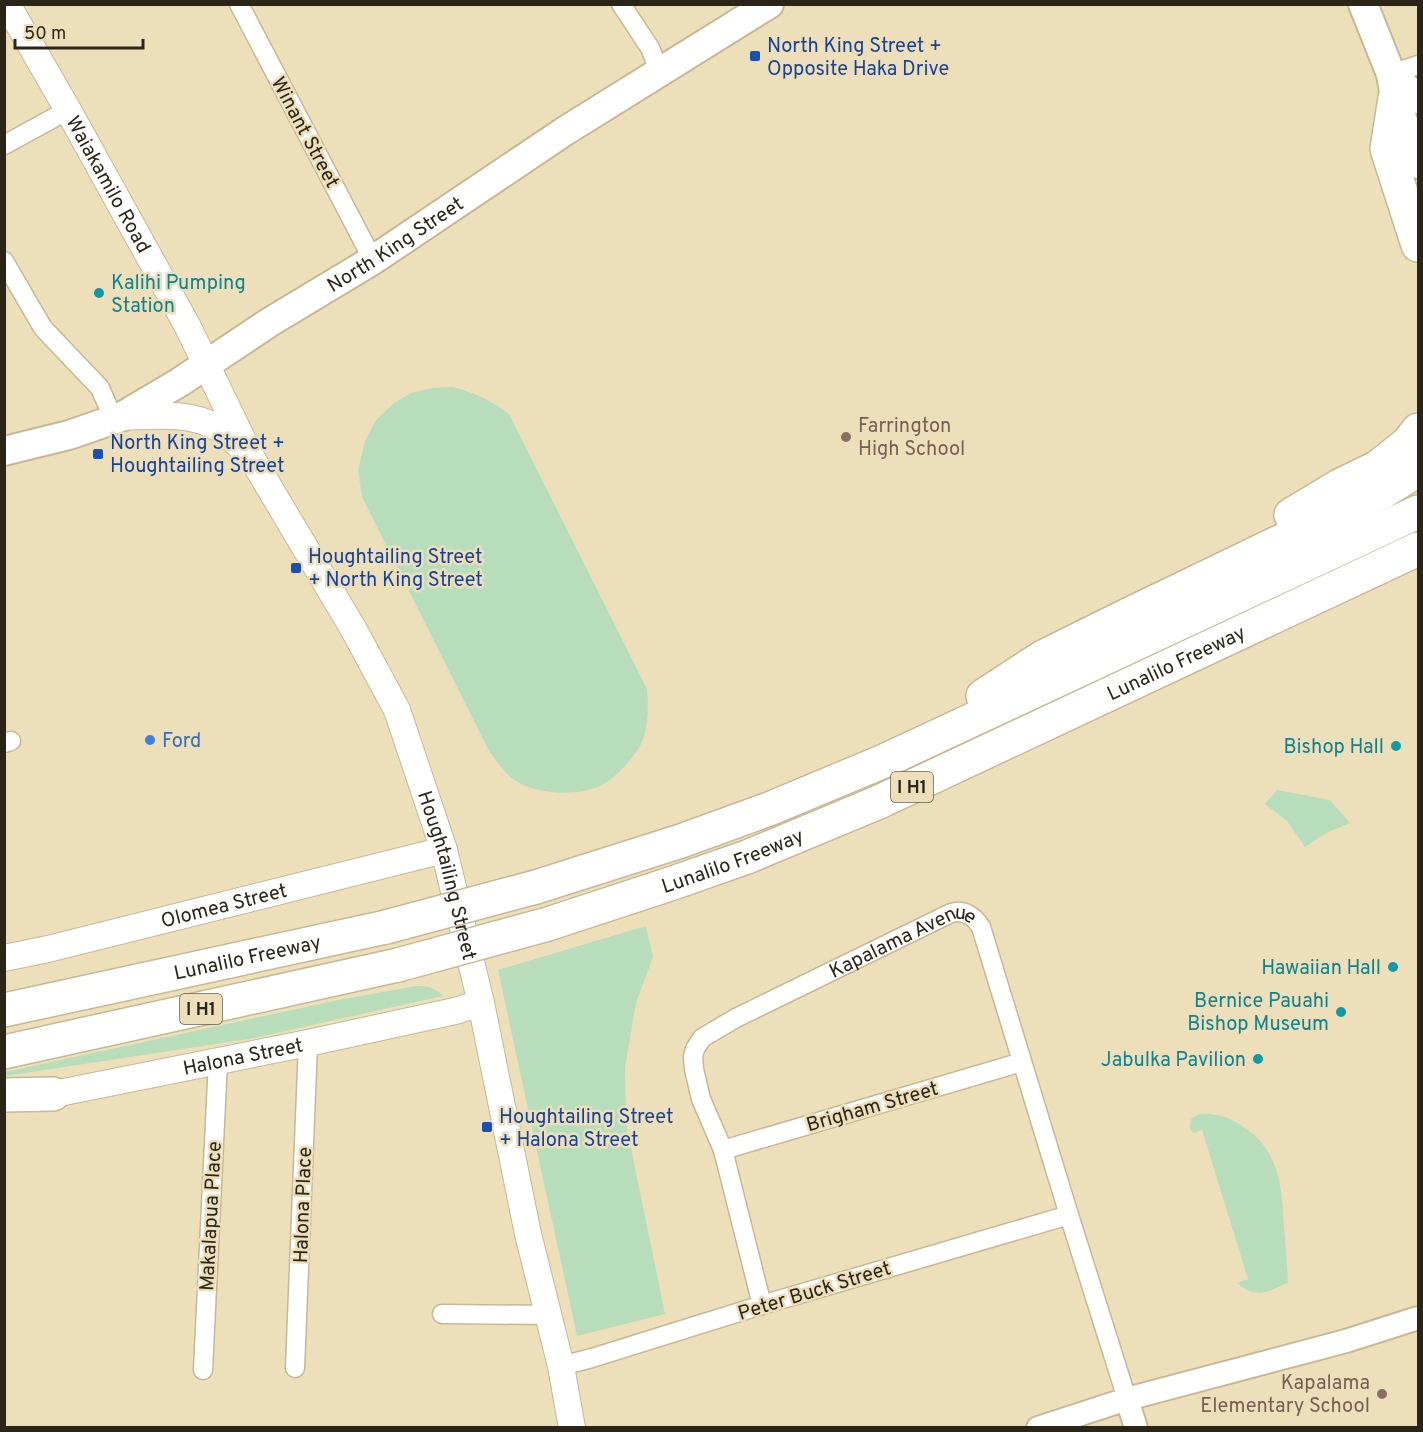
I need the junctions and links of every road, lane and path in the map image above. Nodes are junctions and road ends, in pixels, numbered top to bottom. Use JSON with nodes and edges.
{"nodes":[{"id":1,"x":7,"y":4,"type":"edge"},
{"id":2,"x":239,"y":4,"type":"edge"},
{"id":3,"x":621,"y":4,"type":"edge"},
{"id":4,"x":769,"y":4,"type":"edge"},
{"id":5,"x":1363,"y":4,"type":"edge"},
{"id":6,"x":1419,"y":65,"type":"edge"},
{"id":7,"x":660,"y":73,"type":"junction"},
{"id":8,"x":1401,"y":90,"type":"edge"},
{"id":9,"x":68,"y":110,"type":"junction"},
{"id":10,"x":4,"y":146,"type":"edge"},
{"id":11,"x":1419,"y":164,"type":"edge"},
{"id":12,"x":1419,"y":245,"type":"edge"},
{"id":13,"x":373,"y":260,"type":"junction"},
{"id":14,"x":4,"y":261,"type":"edge"},
{"id":15,"x":207,"y":365,"type":"junction"},
{"id":16,"x":118,"y":418,"type":"junction"},
{"id":17,"x":1419,"y":430,"type":"edge"},
{"id":18,"x":4,"y":451,"type":"edge"},
{"id":19,"x":250,"y":455,"type":"junction"},
{"id":20,"x":1419,"y":470,"type":"edge"},
{"id":21,"x":1419,"y":512,"type":"edge"},
{"id":22,"x":1419,"y":549,"type":"edge"},
{"id":23,"x":1419,"y":575,"type":"edge"},
{"id":24,"x":1130,"y":614,"type":"junction"},
{"id":25,"x":1263,"y":621,"type":"junction"},
{"id":26,"x":884,"y":761,"type":"junction"},
{"id":27,"x":444,"y":849,"type":"junction"},
{"id":28,"x":4,"y":958,"type":"edge"},
{"id":29,"x":481,"y":1004,"type":"junction"},
{"id":30,"x":4,"y":1011,"type":"edge"},
{"id":31,"x":308,"y":1042,"type":"junction"},
{"id":32,"x":4,"y":1052,"type":"edge"},
{"id":33,"x":218,"y":1061,"type":"junction"},
{"id":34,"x":1022,"y":1062,"type":"junction"},
{"id":35,"x":53,"y":1094,"type":"junction"},
{"id":36,"x":4,"y":1095,"type":"edge"},
{"id":37,"x":4,"y":1104,"type":"edge"},
{"id":38,"x":723,"y":1150,"type":"junction"},
{"id":39,"x":1069,"y":1215,"type":"junction"},
{"id":40,"x":762,"y":1305,"type":"junction"},
{"id":41,"x":442,"y":1314,"type":"dead end"},
{"id":42,"x":548,"y":1315,"type":"junction"},
{"id":43,"x":1419,"y":1318,"type":"edge"},
{"id":44,"x":561,"y":1366,"type":"junction"},
{"id":45,"x":295,"y":1368,"type":"dead end"},
{"id":46,"x":203,"y":1370,"type":"dead end"},
{"id":47,"x":1127,"y":1399,"type":"junction"},
{"id":48,"x":572,"y":1428,"type":"edge"},
{"id":49,"x":1038,"y":1428,"type":"edge"},
{"id":50,"x":1136,"y":1428,"type":"edge"}],
"edges":[{"from":1,"to":9,"type":"main road","name":"Waiakamilo Road"},
{"from":2,"to":13,"type":"street","name":"Winant Street"},
{"from":3,"to":7,"type":"street"},
{"from":4,"to":7,"type":"main road","name":"North King Street"},
{"from":5,"to":8,"type":"main road"},
{"from":6,"to":8,"type":"street"},
{"from":7,"to":13,"type":"main road","name":"North King Street"},
{"from":8,"to":11,"type":"main road"},
{"from":8,"to":12,"type":"highway"},
{"from":9,"to":10,"type":"street"},
{"from":9,"to":15,"type":"main road","name":"Waiakamilo Road"},
{"from":13,"to":15,"type":"main road","name":"North King Street"},
{"from":14,"to":16,"type":"street"},
{"from":15,"to":16,"type":"main road","name":"North King Street"},
{"from":15,"to":19,"type":"main road","name":"Houghtailing Street"},
{"from":16,"to":18,"type":"main road","name":"North King Street"},
{"from":16,"to":19,"type":"main road"},
{"from":17,"to":24,"type":"highway"},
{"from":19,"to":27,"type":"main road","name":"Houghtailing Street"},
{"from":20,"to":24,"type":"highway"},
{"from":21,"to":26,"type":"highway","name":"Lunalilo Freeway","number":"I H1"},
{"from":22,"to":25,"type":"highway","name":"Lunalilo Freeway","number":"I H1"},
{"from":23,"to":25,"type":"highway"},
{"from":24,"to":26,"type":"highway"},
{"from":25,"to":32,"type":"highway","name":"Lunalilo Freeway","number":"I H1","bridge":true},
{"from":26,"to":30,"type":"highway","name":"Lunalilo Freeway","number":"I H1","bridge":true},
{"from":27,"to":28,"type":"main road","name":"Olomea Street"},
{"from":27,"to":29,"type":"main road","name":"Houghtailing Street"},
{"from":29,"to":31,"type":"main road","name":"Halona Street"},
{"from":29,"to":42,"type":"main road","name":"Houghtailing Street"},
{"from":31,"to":33,"type":"main road","name":"Halona Street"},
{"from":31,"to":45,"type":"street","name":"Halona Place"},
{"from":33,"to":35,"type":"main road","name":"Halona Street"},
{"from":33,"to":46,"type":"street","name":"Makalapua Place"},
{"from":34,"to":38,"type":"street","name":"Brigham Street"},
{"from":34,"to":38,"type":"street","name":"Kapalama Avenue"},
{"from":34,"to":39,"type":"street","name":"Kapalama Avenue"},
{"from":35,"to":36,"type":"highway"},
{"from":35,"to":37,"type":"main road","name":"Halona Street"},
{"from":38,"to":40,"type":"street","name":"Kapalama Avenue"},
{"from":39,"to":40,"type":"street","name":"Peter Buck Street"},
{"from":39,"to":47,"type":"street","name":"Kapalama Avenue"},
{"from":40,"to":44,"type":"street","name":"Peter Buck Street"},
{"from":41,"to":42,"type":"street"},
{"from":42,"to":44,"type":"main road","name":"Houghtailing Street"},
{"from":43,"to":47,"type":"street"},
{"from":44,"to":48,"type":"main road","name":"Houghtailing Street"},
{"from":47,"to":49,"type":"street"},
{"from":47,"to":50,"type":"street","name":"Kapalama Avenue"}]}
